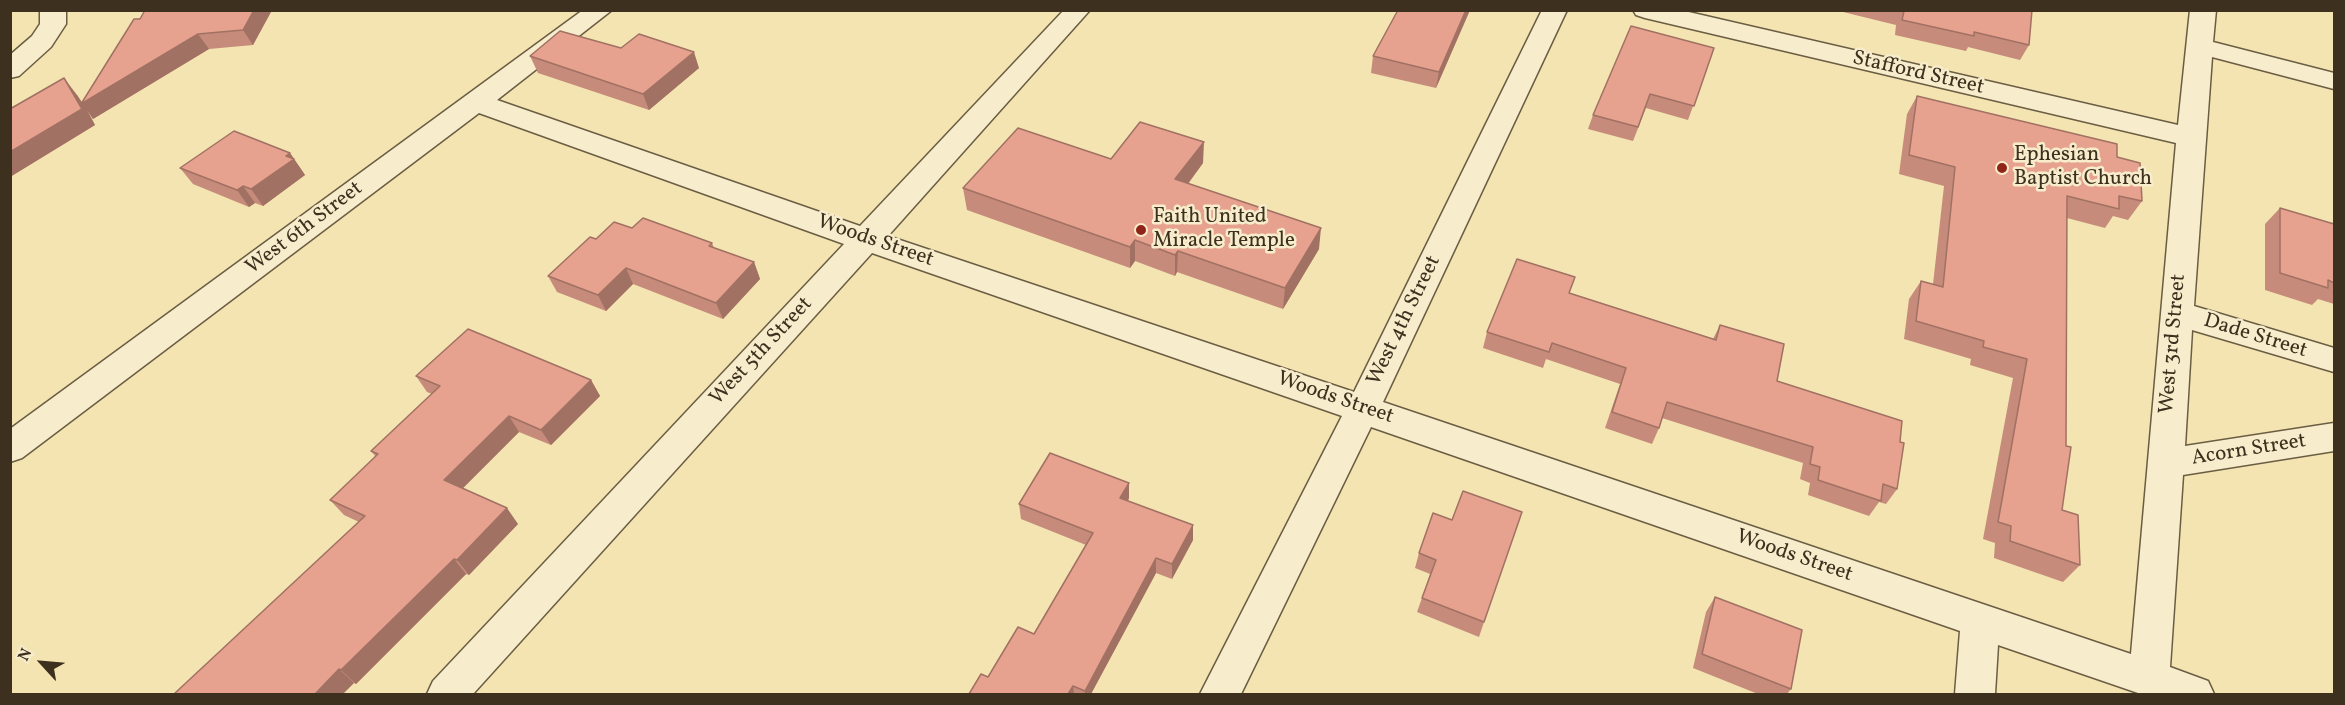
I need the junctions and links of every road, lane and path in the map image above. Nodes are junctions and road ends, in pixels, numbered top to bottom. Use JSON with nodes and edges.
{"nodes":[{"id":1,"x":600,"y":10,"type":"edge"},
{"id":2,"x":1078,"y":10,"type":"edge"},
{"id":3,"x":1555,"y":10,"type":"edge"},
{"id":4,"x":1645,"y":10,"type":"edge"},
{"id":5,"x":2203,"y":10,"type":"edge"},
{"id":6,"x":53,"y":17,"type":"edge"},
{"id":7,"x":2199,"y":46,"type":"junction"},
{"id":8,"x":10,"y":70,"type":"edge"},
{"id":9,"x":2334,"y":81,"type":"edge"},
{"id":10,"x":475,"y":102,"type":"junction"},
{"id":11,"x":2191,"y":137,"type":"junction"},
{"id":12,"x":866,"y":239,"type":"junction"},
{"id":13,"x":2176,"y":313,"type":"junction"},
{"id":14,"x":2334,"y":360,"type":"edge"},
{"id":15,"x":1363,"y":408,"type":"junction"},
{"id":16,"x":2334,"y":437,"type":"edge"},
{"id":17,"x":10,"y":448,"type":"edge"},
{"id":18,"x":2164,"y":465,"type":"junction"},
{"id":19,"x":1980,"y":621,"type":"junction"},
{"id":20,"x":2149,"y":679,"type":"junction"},
{"id":21,"x":447,"y":694,"type":"edge"},
{"id":22,"x":1220,"y":694,"type":"edge"},
{"id":23,"x":1975,"y":694,"type":"edge"},
{"id":24,"x":2194,"y":694,"type":"edge"}],
"edges":[{"from":1,"to":10,"type":"street","name":"West 6th Street"},
{"from":2,"to":12,"type":"street","name":"West 5th Street"},
{"from":3,"to":15,"type":"street","name":"West 4th Street"},
{"from":4,"to":11,"type":"street","name":"Stafford Street"},
{"from":5,"to":7,"type":"street","name":"West 3rd Street"},
{"from":6,"to":8,"type":"street"},
{"from":7,"to":9,"type":"street"},
{"from":7,"to":11,"type":"street","name":"West 3rd Street"},
{"from":10,"to":12,"type":"street","name":"Woods Street"},
{"from":10,"to":17,"type":"street","name":"West 6th Street"},
{"from":11,"to":13,"type":"street","name":"West 3rd Street"},
{"from":12,"to":15,"type":"street","name":"Woods Street"},
{"from":12,"to":21,"type":"street","name":"West 5th Street"},
{"from":13,"to":14,"type":"street","name":"Dade Street"},
{"from":13,"to":18,"type":"street","name":"West 3rd Street"},
{"from":15,"to":19,"type":"street","name":"Woods Street"},
{"from":15,"to":22,"type":"street","name":"West 4th Street"},
{"from":16,"to":18,"type":"street","name":"Acorn Street"},
{"from":18,"to":20,"type":"street","name":"West 3rd Street"},
{"from":19,"to":20,"type":"street","name":"Woods Street"},
{"from":19,"to":23,"type":"street"},
{"from":20,"to":24,"type":"street","name":"Woods Street"}]}
